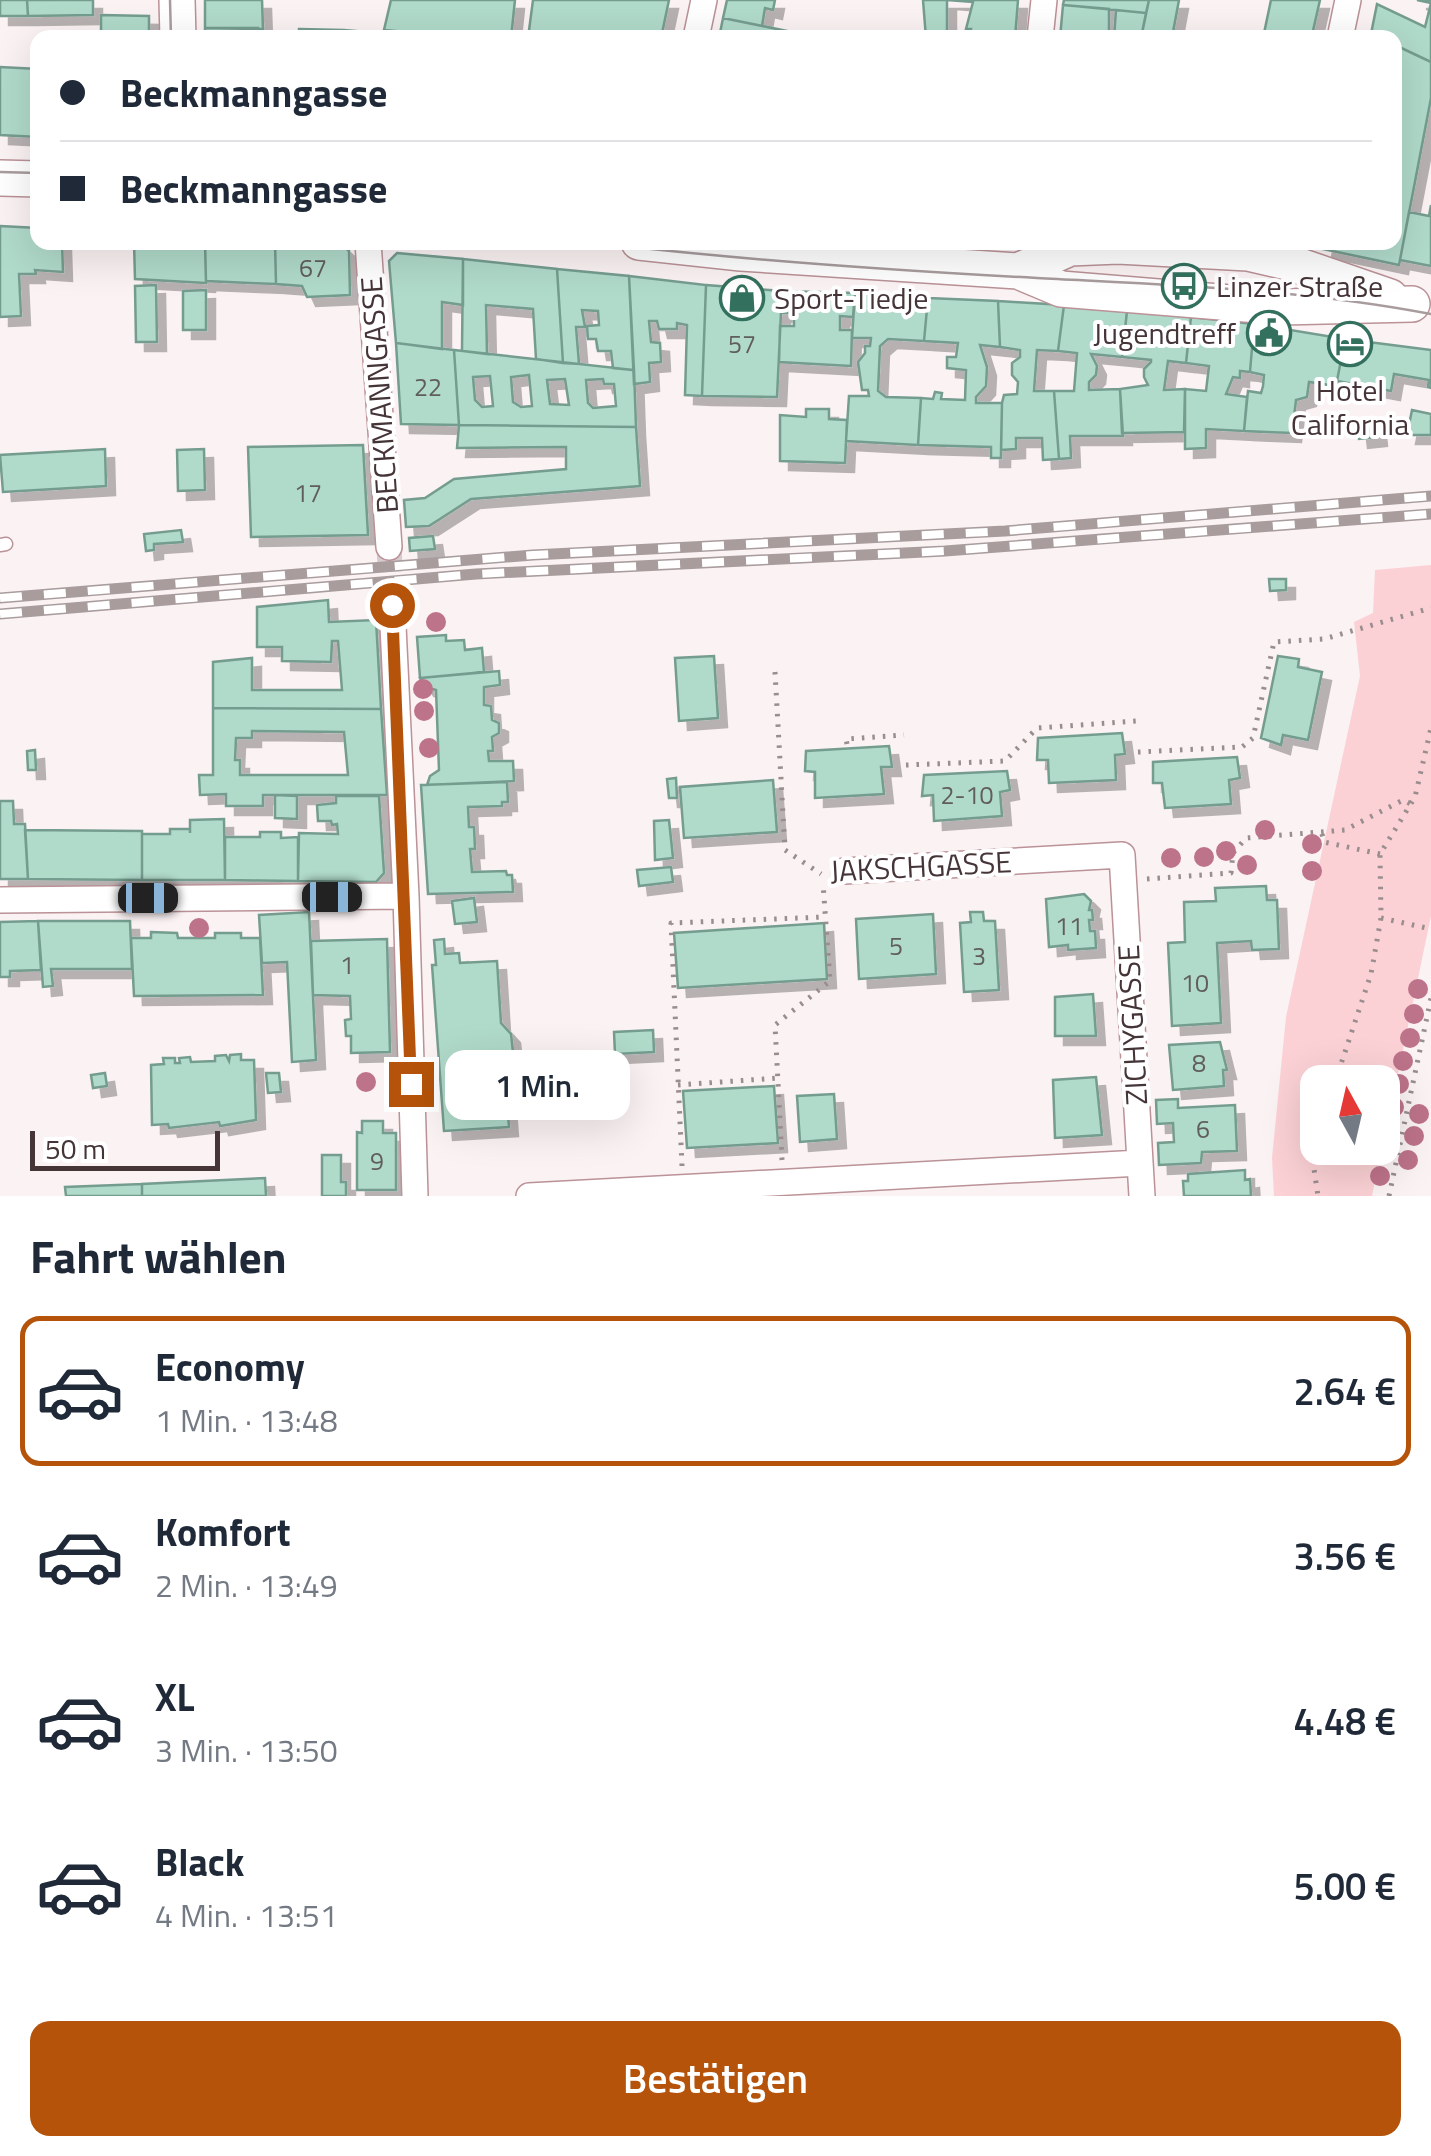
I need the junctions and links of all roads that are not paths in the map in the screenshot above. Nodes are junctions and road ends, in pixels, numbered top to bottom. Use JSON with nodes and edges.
{"nodes":[{"id":1,"x":177,"y":0,"type":"edge"},
{"id":2,"x":704,"y":0,"type":"edge"},
{"id":3,"x":1044,"y":0,"type":"edge"},
{"id":4,"x":1348,"y":0,"type":"edge"},
{"id":5,"x":178,"y":30,"type":"edge"},
{"id":6,"x":698,"y":30,"type":"edge"},
{"id":7,"x":1041,"y":30,"type":"edge"},
{"id":8,"x":1342,"y":30,"type":"edge"},
{"id":9,"x":0,"y":178,"type":"edge"},
{"id":10,"x":30,"y":179,"type":"edge"},
{"id":11,"x":369,"y":250,"type":"edge"},
{"id":12,"x":834,"y":250,"type":"edge"},
{"id":13,"x":1059,"y":250,"type":"edge"},
{"id":14,"x":1184,"y":250,"type":"edge"},
{"id":15,"x":1293,"y":253,"type":"edge"},
{"id":16,"x":1019,"y":257,"type":"edge"},
{"id":17,"x":1422,"y":306,"type":"edge"},
{"id":18,"x":389,"y":547,"type":"tunnel mouth"},
{"id":19,"x":392,"y":605,"type":"tunnel mouth"},
{"id":20,"x":1123,"y":868,"type":"joint"},
{"id":21,"x":833,"y":873,"type":"road end"},
{"id":22,"x":406,"y":896,"type":"junction"},
{"id":23,"x":0,"y":900,"type":"edge"},
{"id":24,"x":1140,"y":1162,"type":"junction"},
{"id":25,"x":415,"y":1196,"type":"edge"},
{"id":26,"x":529,"y":1196,"type":"edge"},
{"id":27,"x":1142,"y":1196,"type":"edge"}],
"edges":[{"from":1,"to":5,"type":"main road"},
{"from":2,"to":6,"type":"street"},
{"from":3,"to":7,"type":"street"},
{"from":4,"to":8,"type":"street"},
{"from":9,"to":10,"type":"main road"},
{"from":11,"to":18,"type":"street","name":"BECKMANNGASSE"},
{"from":12,"to":16,"type":"main road"},
{"from":13,"to":16,"type":"main road"},
{"from":14,"to":15,"type":"main road"},
{"from":15,"to":17,"type":"main road"},
{"from":16,"to":17,"type":"main road"},
{"from":19,"to":22,"type":"street"},
{"from":20,"to":21,"type":"street","name":"JAKSCHGASSE"},
{"from":20,"to":24,"type":"street","name":"ZICHYGASSE"},
{"from":22,"to":23,"type":"street"},
{"from":22,"to":25,"type":"street"},
{"from":24,"to":26,"type":"street"},
{"from":24,"to":27,"type":"street","name":"ZICHYGASSE"}]}
